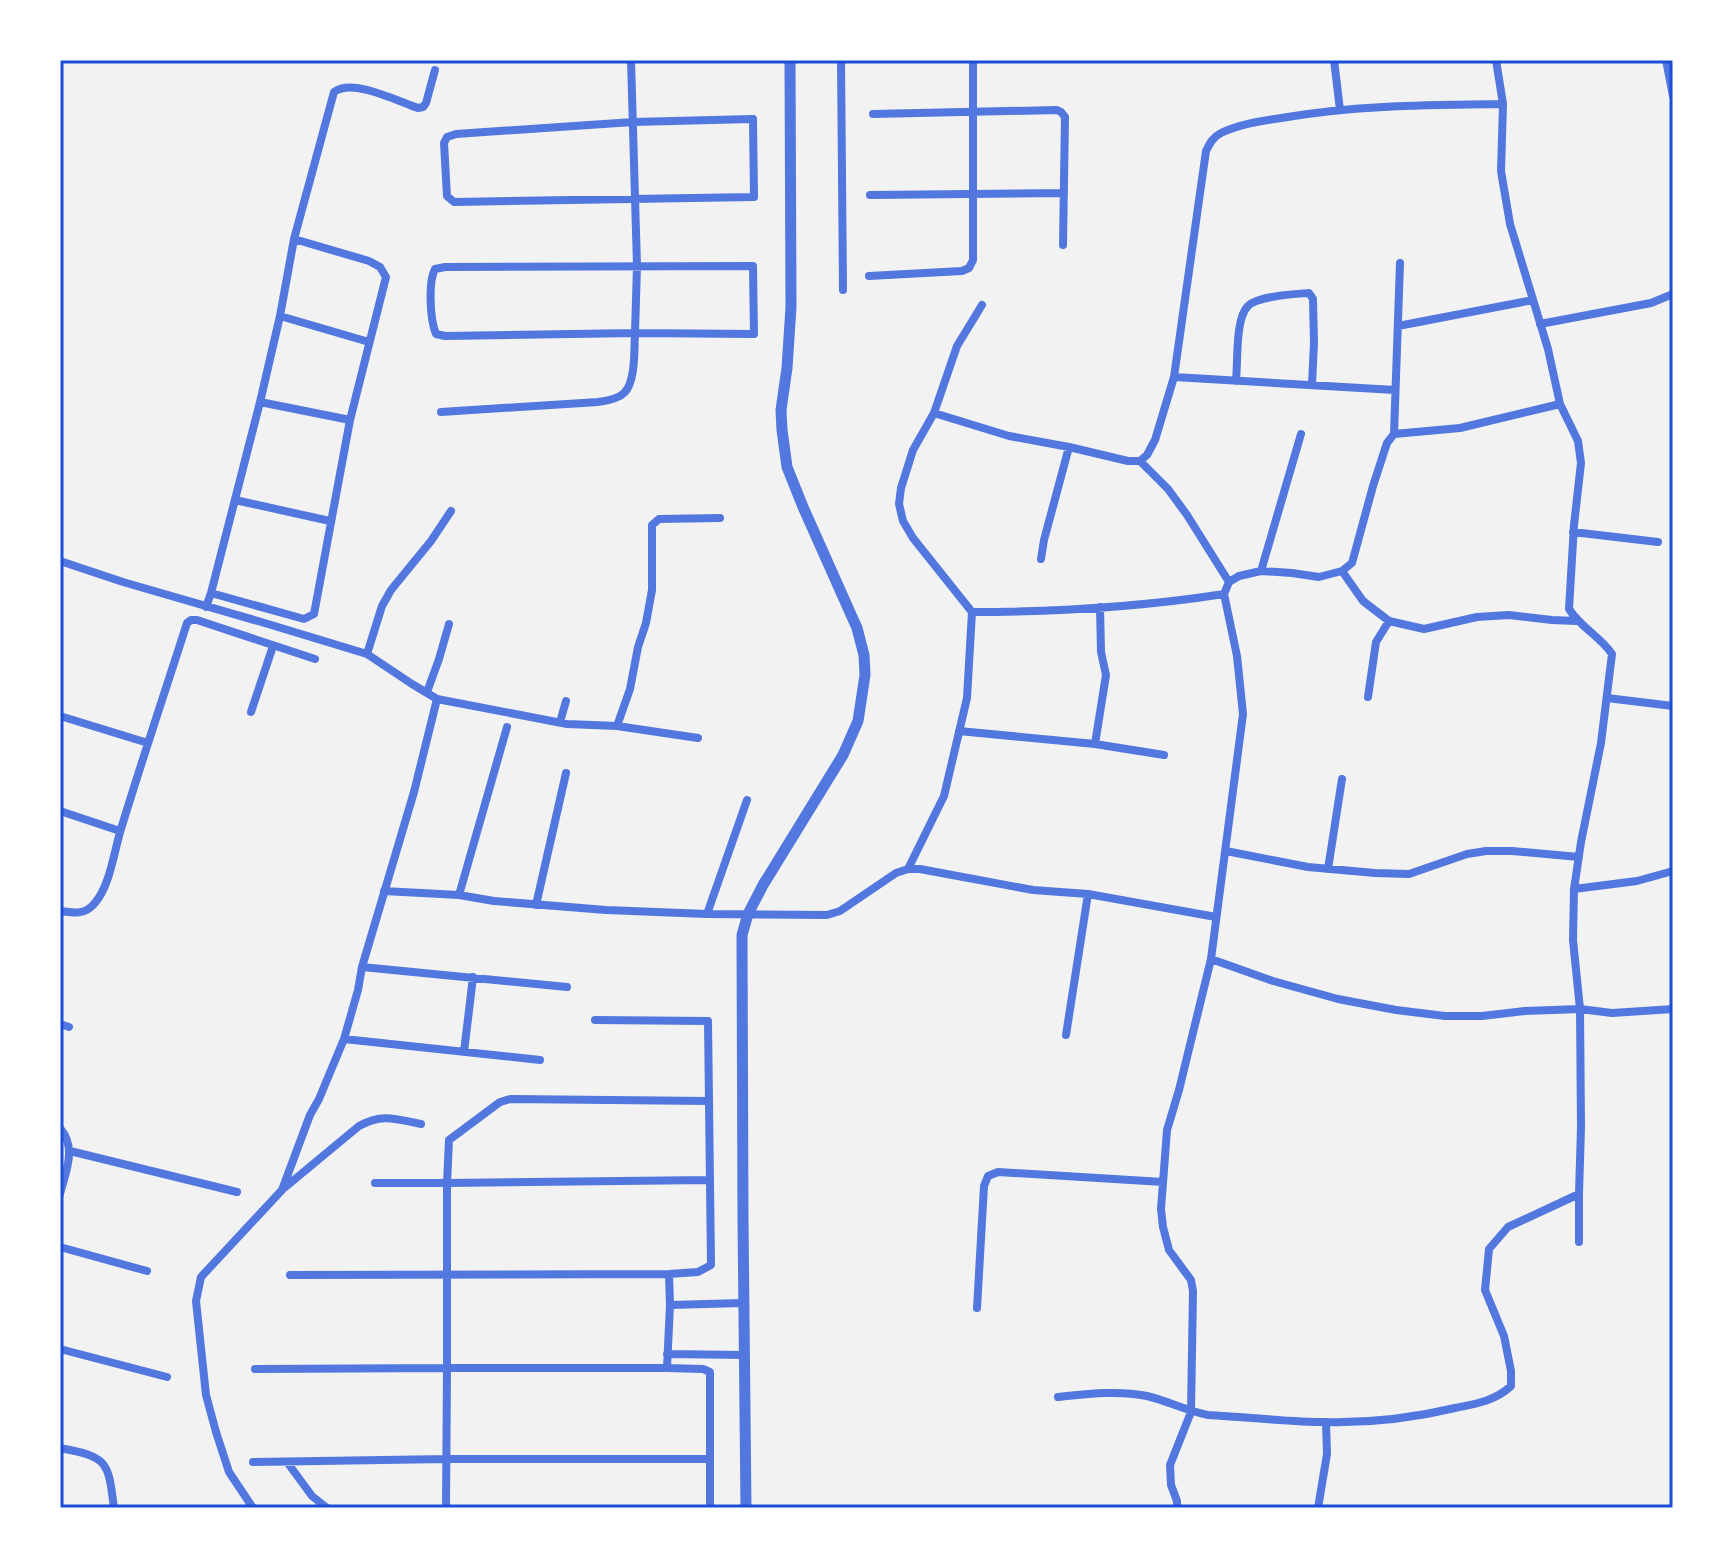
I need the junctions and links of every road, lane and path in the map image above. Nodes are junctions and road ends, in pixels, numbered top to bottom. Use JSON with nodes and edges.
{"nodes":[{"id":1,"x":631,"y":60,"type":"edge"},
{"id":2,"x":790,"y":60,"type":"edge"},
{"id":3,"x":841,"y":60,"type":"edge"},
{"id":4,"x":973,"y":60,"type":"edge"},
{"id":5,"x":1334,"y":60,"type":"edge"},
{"id":6,"x":1496,"y":60,"type":"edge"},
{"id":7,"x":1666,"y":60,"type":"edge"},
{"id":8,"x":435,"y":70,"type":"dead end"},
{"id":9,"x":1673,"y":96,"type":"edge"},
{"id":10,"x":1503,"y":104,"type":"junction"},
{"id":11,"x":1340,"y":110,"type":"junction"},
{"id":12,"x":973,"y":113,"type":"junction"},
{"id":13,"x":873,"y":114,"type":"dead end"},
{"id":14,"x":633,"y":122,"type":"junction"},
{"id":15,"x":1064,"y":193,"type":"junction"},
{"id":16,"x":973,"y":194,"type":"junction"},
{"id":17,"x":870,"y":195,"type":"dead end"},
{"id":18,"x":635,"y":198,"type":"junction"},
{"id":19,"x":294,"y":239,"type":"junction"},
{"id":20,"x":1063,"y":245,"type":"dead end"},
{"id":21,"x":1400,"y":263,"type":"dead end"},
{"id":22,"x":637,"y":266,"type":"junction"},
{"id":23,"x":869,"y":276,"type":"dead end"},
{"id":24,"x":843,"y":290,"type":"dead end"},
{"id":25,"x":1673,"y":294,"type":"edge"},
{"id":26,"x":1533,"y":300,"type":"junction"},
{"id":27,"x":982,"y":305,"type":"dead end"},
{"id":28,"x":280,"y":316,"type":"junction"},
{"id":29,"x":1540,"y":324,"type":"junction"},
{"id":30,"x":1398,"y":326,"type":"junction"},
{"id":31,"x":635,"y":333,"type":"junction"},
{"id":32,"x":369,"y":342,"type":"junction"},
{"id":33,"x":1174,"y":377,"type":"junction"},
{"id":34,"x":1236,"y":381,"type":"junction"},
{"id":35,"x":1312,"y":384,"type":"junction"},
{"id":36,"x":1395,"y":390,"type":"junction"},
{"id":37,"x":260,"y":402,"type":"junction"},
{"id":38,"x":1560,"y":404,"type":"junction"},
{"id":39,"x":441,"y":412,"type":"dead end"},
{"id":40,"x":934,"y":413,"type":"junction"},
{"id":41,"x":350,"y":420,"type":"junction"},
{"id":42,"x":1301,"y":434,"type":"dead end"},
{"id":43,"x":1394,"y":434,"type":"junction"},
{"id":44,"x":1069,"y":447,"type":"junction"},
{"id":45,"x":1140,"y":461,"type":"junction"},
{"id":46,"x":235,"y":500,"type":"junction"},
{"id":47,"x":451,"y":511,"type":"dead end"},
{"id":48,"x":720,"y":518,"type":"dead end"},
{"id":49,"x":330,"y":521,"type":"junction"},
{"id":50,"x":1573,"y":532,"type":"junction"},
{"id":51,"x":1658,"y":542,"type":"dead end"},
{"id":52,"x":1041,"y":559,"type":"dead end"},
{"id":53,"x":60,"y":561,"type":"edge"},
{"id":54,"x":1261,"y":571,"type":"junction"},
{"id":55,"x":1342,"y":571,"type":"junction"},
{"id":56,"x":1229,"y":582,"type":"junction"},
{"id":57,"x":211,"y":593,"type":"junction"},
{"id":58,"x":1224,"y":594,"type":"junction"},
{"id":59,"x":206,"y":607,"type":"junction"},
{"id":60,"x":1100,"y":607,"type":"junction"},
{"id":61,"x":972,"y":612,"type":"junction"},
{"id":62,"x":1389,"y":621,"type":"junction"},
{"id":63,"x":1576,"y":621,"type":"junction"},
{"id":64,"x":449,"y":624,"type":"dead end"},
{"id":65,"x":273,"y":646,"type":"junction"},
{"id":66,"x":367,"y":654,"type":"junction"},
{"id":67,"x":315,"y":659,"type":"dead end"},
{"id":68,"x":427,"y":692,"type":"junction"},
{"id":69,"x":1368,"y":697,"type":"dead end"},
{"id":70,"x":1607,"y":698,"type":"junction"},
{"id":71,"x":437,"y":699,"type":"junction"},
{"id":72,"x":566,"y":701,"type":"dead end"},
{"id":73,"x":1673,"y":706,"type":"edge"},
{"id":74,"x":251,"y":712,"type":"dead end"},
{"id":75,"x":60,"y":716,"type":"edge"},
{"id":76,"x":560,"y":722,"type":"junction"},
{"id":77,"x":617,"y":726,"type":"junction"},
{"id":78,"x":507,"y":727,"type":"dead end"},
{"id":79,"x":959,"y":731,"type":"junction"},
{"id":80,"x":698,"y":738,"type":"dead end"},
{"id":81,"x":148,"y":743,"type":"junction"},
{"id":82,"x":1095,"y":744,"type":"junction"},
{"id":83,"x":1164,"y":755,"type":"dead end"},
{"id":84,"x":566,"y":773,"type":"dead end"},
{"id":85,"x":1342,"y":779,"type":"dead end"},
{"id":86,"x":747,"y":800,"type":"dead end"},
{"id":87,"x":60,"y":811,"type":"edge"},
{"id":88,"x":120,"y":831,"type":"junction"},
{"id":89,"x":1226,"y":851,"type":"junction"},
{"id":90,"x":1579,"y":857,"type":"junction"},
{"id":91,"x":908,"y":869,"type":"junction"},
{"id":92,"x":1328,"y":869,"type":"junction"},
{"id":93,"x":1673,"y":871,"type":"edge"},
{"id":94,"x":1574,"y":889,"type":"junction"},
{"id":95,"x":384,"y":891,"type":"junction"},
{"id":96,"x":1088,"y":894,"type":"junction"},
{"id":97,"x":459,"y":895,"type":"junction"},
{"id":98,"x":536,"y":905,"type":"junction"},
{"id":99,"x":60,"y":911,"type":"edge"},
{"id":100,"x":707,"y":914,"type":"junction"},
{"id":101,"x":748,"y":914,"type":"junction"},
{"id":102,"x":1216,"y":917,"type":"junction"},
{"id":103,"x":1211,"y":959,"type":"junction"},
{"id":104,"x":362,"y":967,"type":"junction"},
{"id":105,"x":473,"y":977,"type":"junction"},
{"id":106,"x":567,"y":987,"type":"dead end"},
{"id":107,"x":1580,"y":1009,"type":"junction"},
{"id":108,"x":1673,"y":1009,"type":"edge"},
{"id":109,"x":595,"y":1020,"type":"dead end"},
{"id":110,"x":1066,"y":1035,"type":"dead end"},
{"id":111,"x":344,"y":1039,"type":"junction"},
{"id":112,"x":464,"y":1052,"type":"junction"},
{"id":113,"x":540,"y":1060,"type":"dead end"},
{"id":114,"x":708,"y":1101,"type":"junction"},
{"id":115,"x":421,"y":1124,"type":"dead end"},
{"id":116,"x":60,"y":1128,"type":"edge"},
{"id":117,"x":70,"y":1151,"type":"junction"},
{"id":118,"x":709,"y":1180,"type":"junction"},
{"id":119,"x":1163,"y":1182,"type":"junction"},
{"id":120,"x":375,"y":1183,"type":"dead end"},
{"id":121,"x":447,"y":1183,"type":"junction"},
{"id":122,"x":282,"y":1190,"type":"junction"},
{"id":123,"x":237,"y":1192,"type":"dead end"},
{"id":124,"x":60,"y":1194,"type":"edge"},
{"id":125,"x":1579,"y":1194,"type":"junction"},
{"id":126,"x":1579,"y":1242,"type":"dead end"},
{"id":127,"x":60,"y":1247,"type":"edge"},
{"id":128,"x":147,"y":1271,"type":"dead end"},
{"id":129,"x":447,"y":1273,"type":"junction"},
{"id":130,"x":669,"y":1274,"type":"junction"},
{"id":131,"x":290,"y":1275,"type":"dead end"},
{"id":132,"x":743,"y":1303,"type":"junction"},
{"id":133,"x":670,"y":1305,"type":"junction"},
{"id":134,"x":977,"y":1308,"type":"dead end"},
{"id":135,"x":60,"y":1349,"type":"edge"},
{"id":136,"x":667,"y":1354,"type":"junction"},
{"id":137,"x":744,"y":1355,"type":"junction"},
{"id":138,"x":447,"y":1368,"type":"junction"},
{"id":139,"x":667,"y":1368,"type":"junction"},
{"id":140,"x":255,"y":1369,"type":"dead end"},
{"id":141,"x":167,"y":1377,"type":"dead end"},
{"id":142,"x":1058,"y":1397,"type":"dead end"},
{"id":143,"x":1191,"y":1412,"type":"junction"},
{"id":144,"x":1326,"y":1422,"type":"junction"},
{"id":145,"x":60,"y":1448,"type":"edge"},
{"id":146,"x":447,"y":1459,"type":"junction"},
{"id":147,"x":710,"y":1459,"type":"junction"},
{"id":148,"x":253,"y":1462,"type":"dead end"},
{"id":149,"x":287,"y":1462,"type":"junction"},
{"id":150,"x":114,"y":1508,"type":"edge"},
{"id":151,"x":253,"y":1508,"type":"edge"},
{"id":152,"x":327,"y":1508,"type":"edge"},
{"id":153,"x":446,"y":1508,"type":"edge"},
{"id":154,"x":710,"y":1508,"type":"edge"},
{"id":155,"x":746,"y":1508,"type":"edge"},
{"id":156,"x":1177,"y":1508,"type":"edge"},
{"id":157,"x":1318,"y":1508,"type":"edge"}],
"edges":[{"from":1,"to":14,"type":"street"},
{"from":2,"to":101,"type":"street"},
{"from":3,"to":24,"type":"street"},
{"from":4,"to":12,"type":"street"},
{"from":5,"to":11,"type":"street"},
{"from":6,"to":10,"type":"street"},
{"from":7,"to":9,"type":"street"},
{"from":8,"to":19,"type":"street"},
{"from":10,"to":11,"type":"street"},
{"from":10,"to":26,"type":"street"},
{"from":11,"to":33,"type":"street"},
{"from":12,"to":13,"type":"street"},
{"from":12,"to":15,"type":"street"},
{"from":12,"to":16,"type":"street"},
{"from":14,"to":18,"type":"street"},
{"from":14,"to":18,"type":"street"},
{"from":14,"to":18,"type":"street"},
{"from":15,"to":16,"type":"street"},
{"from":15,"to":20,"type":"street"},
{"from":16,"to":17,"type":"street"},
{"from":16,"to":23,"type":"street"},
{"from":18,"to":22,"type":"street"},
{"from":19,"to":28,"type":"street"},
{"from":19,"to":32,"type":"street"},
{"from":21,"to":30,"type":"street"},
{"from":22,"to":31,"type":"street"},
{"from":22,"to":31,"type":"street"},
{"from":22,"to":31,"type":"street"},
{"from":25,"to":29,"type":"street"},
{"from":26,"to":29,"type":"street"},
{"from":26,"to":30,"type":"street"},
{"from":27,"to":40,"type":"street"},
{"from":28,"to":32,"type":"street"},
{"from":28,"to":37,"type":"street"},
{"from":29,"to":38,"type":"street"},
{"from":30,"to":36,"type":"street"},
{"from":31,"to":39,"type":"street"},
{"from":32,"to":41,"type":"street"},
{"from":33,"to":34,"type":"street"},
{"from":33,"to":45,"type":"street"},
{"from":34,"to":35,"type":"street"},
{"from":34,"to":35,"type":"street"},
{"from":35,"to":36,"type":"street"},
{"from":36,"to":43,"type":"street"},
{"from":37,"to":41,"type":"street"},
{"from":37,"to":46,"type":"street"},
{"from":38,"to":43,"type":"street"},
{"from":38,"to":50,"type":"street"},
{"from":40,"to":44,"type":"street"},
{"from":40,"to":61,"type":"street"},
{"from":41,"to":49,"type":"street"},
{"from":42,"to":54,"type":"street"},
{"from":43,"to":55,"type":"street"},
{"from":44,"to":45,"type":"street"},
{"from":44,"to":52,"type":"street"},
{"from":45,"to":56,"type":"street"},
{"from":46,"to":49,"type":"street"},
{"from":46,"to":57,"type":"street"},
{"from":47,"to":66,"type":"street"},
{"from":48,"to":77,"type":"street"},
{"from":49,"to":57,"type":"street"},
{"from":50,"to":51,"type":"street"},
{"from":50,"to":63,"type":"street"},
{"from":53,"to":59,"type":"street"},
{"from":54,"to":55,"type":"street"},
{"from":54,"to":56,"type":"street"},
{"from":55,"to":62,"type":"street"},
{"from":56,"to":58,"type":"street"},
{"from":57,"to":59,"type":"street"},
{"from":58,"to":60,"type":"street"},
{"from":58,"to":89,"type":"street"},
{"from":59,"to":66,"type":"street"},
{"from":60,"to":61,"type":"street"},
{"from":60,"to":82,"type":"street"},
{"from":61,"to":79,"type":"street"},
{"from":62,"to":63,"type":"street"},
{"from":62,"to":69,"type":"street"},
{"from":63,"to":70,"type":"street"},
{"from":64,"to":68,"type":"street"},
{"from":65,"to":67,"type":"street"},
{"from":65,"to":74,"type":"street"},
{"from":65,"to":81,"type":"street"},
{"from":66,"to":68,"type":"street"},
{"from":68,"to":71,"type":"street"},
{"from":70,"to":73,"type":"street"},
{"from":70,"to":90,"type":"street"},
{"from":71,"to":76,"type":"street"},
{"from":71,"to":95,"type":"street"},
{"from":72,"to":76,"type":"street"},
{"from":75,"to":81,"type":"street"},
{"from":76,"to":77,"type":"street"},
{"from":77,"to":80,"type":"street"},
{"from":78,"to":97,"type":"street"},
{"from":79,"to":82,"type":"street"},
{"from":79,"to":91,"type":"street"},
{"from":81,"to":88,"type":"street"},
{"from":82,"to":83,"type":"street"},
{"from":84,"to":98,"type":"street"},
{"from":85,"to":92,"type":"street"},
{"from":86,"to":100,"type":"street"},
{"from":87,"to":88,"type":"street"},
{"from":88,"to":99,"type":"street"},
{"from":89,"to":92,"type":"street"},
{"from":89,"to":102,"type":"street"},
{"from":90,"to":92,"type":"street"},
{"from":90,"to":94,"type":"street"},
{"from":91,"to":96,"type":"street"},
{"from":91,"to":101,"type":"street"},
{"from":93,"to":94,"type":"street"},
{"from":94,"to":107,"type":"street"},
{"from":95,"to":97,"type":"street"},
{"from":95,"to":104,"type":"street"},
{"from":96,"to":102,"type":"street"},
{"from":96,"to":110,"type":"street"},
{"from":97,"to":98,"type":"street"},
{"from":98,"to":100,"type":"street"},
{"from":100,"to":101,"type":"street"},
{"from":101,"to":132,"type":"street"},
{"from":102,"to":103,"type":"street"},
{"from":103,"to":107,"type":"street"},
{"from":103,"to":119,"type":"street"},
{"from":104,"to":105,"type":"street"},
{"from":104,"to":111,"type":"street"},
{"from":105,"to":106,"type":"street"},
{"from":105,"to":112,"type":"street"},
{"from":107,"to":108,"type":"street"},
{"from":107,"to":125,"type":"street"},
{"from":109,"to":114,"type":"street"},
{"from":111,"to":112,"type":"street"},
{"from":111,"to":122,"type":"street"},
{"from":112,"to":113,"type":"street"},
{"from":114,"to":118,"type":"street"},
{"from":114,"to":121,"type":"street"},
{"from":115,"to":122,"type":"street"},
{"from":116,"to":117,"type":"street"},
{"from":117,"to":123,"type":"street"},
{"from":117,"to":124,"type":"street"},
{"from":118,"to":121,"type":"street"},
{"from":118,"to":130,"type":"street"},
{"from":119,"to":134,"type":"street"},
{"from":119,"to":143,"type":"street"},
{"from":120,"to":121,"type":"street"},
{"from":121,"to":129,"type":"street"},
{"from":122,"to":151,"type":"street"},
{"from":125,"to":126,"type":"street"},
{"from":125,"to":144,"type":"street"},
{"from":127,"to":128,"type":"street"},
{"from":129,"to":130,"type":"street"},
{"from":129,"to":131,"type":"street"},
{"from":129,"to":138,"type":"street"},
{"from":130,"to":133,"type":"street"},
{"from":132,"to":133,"type":"street"},
{"from":132,"to":137,"type":"street"},
{"from":133,"to":136,"type":"street"},
{"from":135,"to":141,"type":"street"},
{"from":136,"to":137,"type":"street"},
{"from":136,"to":139,"type":"street"},
{"from":137,"to":155,"type":"street"},
{"from":138,"to":139,"type":"street"},
{"from":138,"to":140,"type":"street"},
{"from":138,"to":146,"type":"street"},
{"from":139,"to":147,"type":"street"},
{"from":142,"to":143,"type":"street"},
{"from":143,"to":144,"type":"street"},
{"from":143,"to":156,"type":"street"},
{"from":144,"to":157,"type":"street"},
{"from":145,"to":150,"type":"street"},
{"from":146,"to":147,"type":"street"},
{"from":146,"to":149,"type":"street"},
{"from":146,"to":153,"type":"street"},
{"from":147,"to":154,"type":"street"},
{"from":148,"to":149,"type":"street"},
{"from":149,"to":152,"type":"street"}]}
